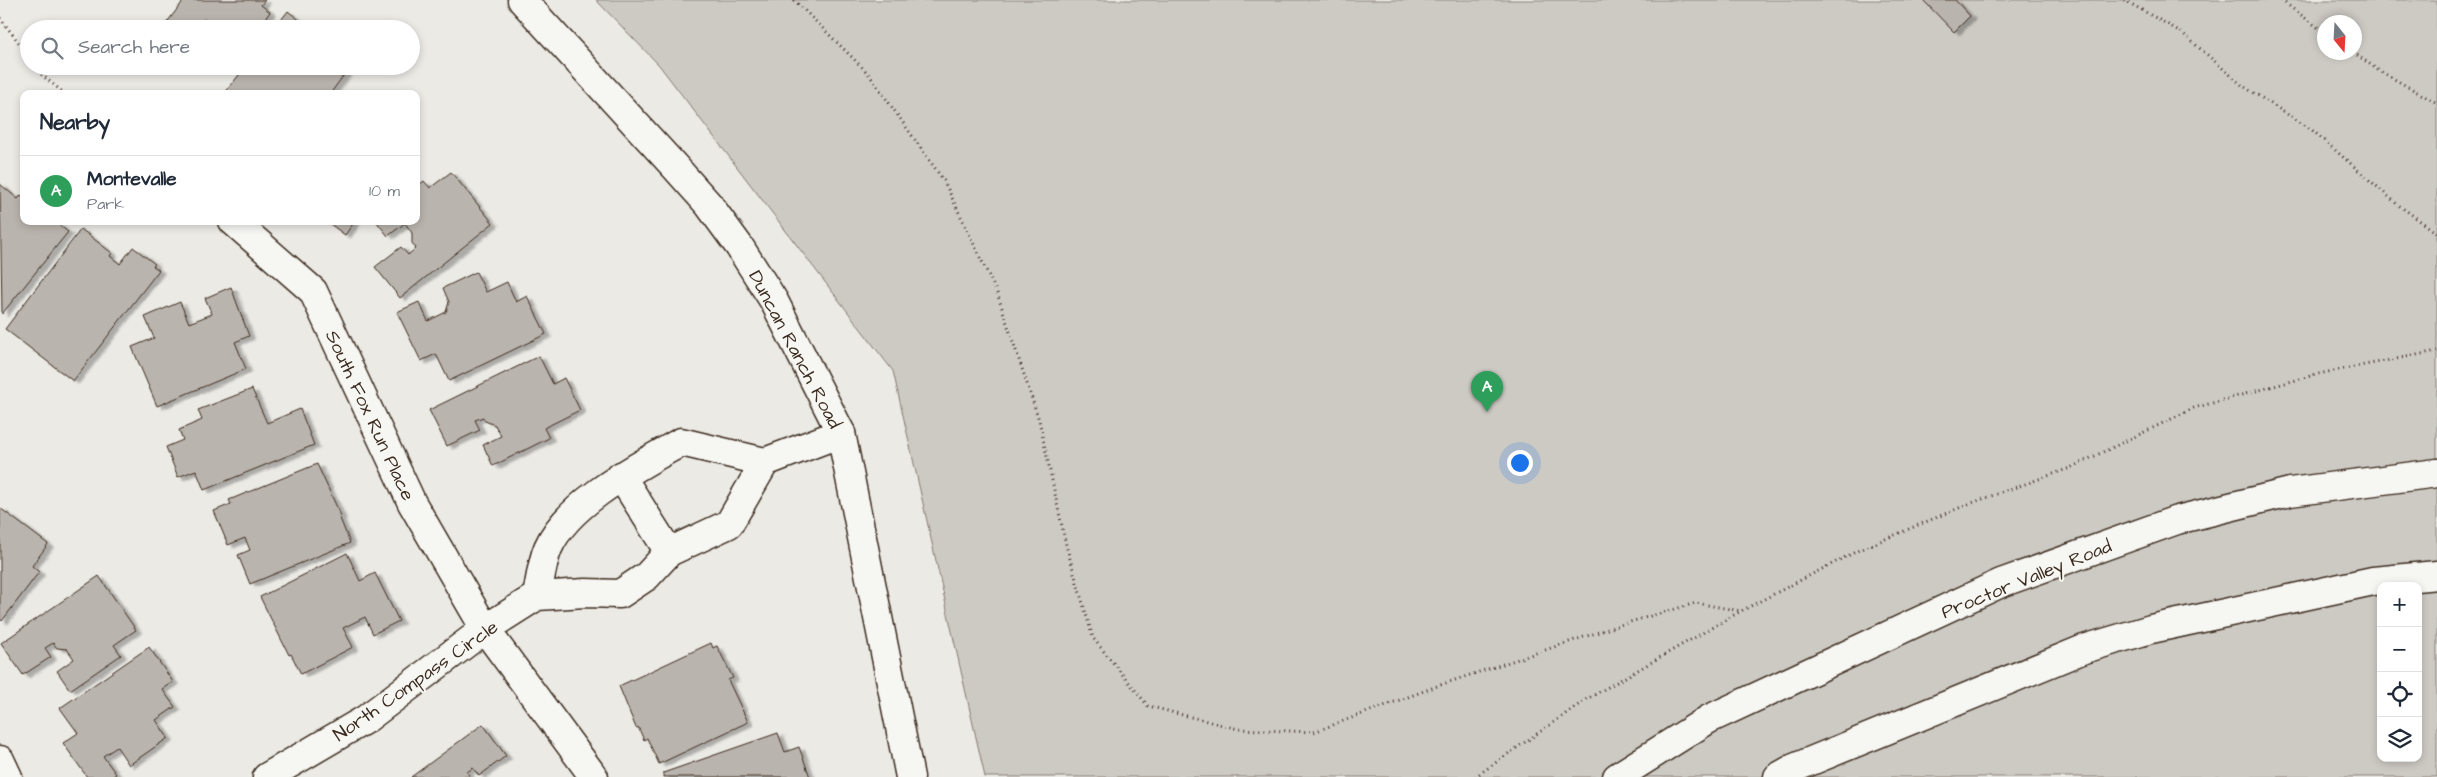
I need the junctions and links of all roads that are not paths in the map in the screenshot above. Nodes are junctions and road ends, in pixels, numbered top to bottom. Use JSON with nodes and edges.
{"nodes":[{"id":1,"x":522,"y":0,"type":"edge"},
{"id":2,"x":238,"y":225,"type":"edge"},
{"id":3,"x":841,"y":434,"type":"junction"},
{"id":4,"x":765,"y":462,"type":"junction"},
{"id":5,"x":2437,"y":473,"type":"edge"},
{"id":6,"x":621,"y":476,"type":"junction"},
{"id":7,"x":669,"y":552,"type":"junction"},
{"id":8,"x":2437,"y":575,"type":"edge"},
{"id":9,"x":537,"y":596,"type":"junction"},
{"id":10,"x":485,"y":630,"type":"junction"},
{"id":11,"x":0,"y":760,"type":"edge"},
{"id":12,"x":8,"y":777,"type":"edge"},
{"id":13,"x":267,"y":777,"type":"edge"},
{"id":14,"x":594,"y":777,"type":"edge"},
{"id":15,"x":910,"y":777,"type":"edge"},
{"id":16,"x":1617,"y":777,"type":"edge"},
{"id":17,"x":1778,"y":777,"type":"edge"}],
"edges":[{"from":1,"to":3,"type":"street","name":"Duncan Ranch Road"},
{"from":2,"to":10,"type":"street","name":"South Fox Run Place"},
{"from":3,"to":4,"type":"street"},
{"from":3,"to":15,"type":"street","name":"Duncan Ranch Road"},
{"from":4,"to":6,"type":"street"},
{"from":4,"to":7,"type":"street","name":"North Compass Circle"},
{"from":5,"to":16,"type":"street","name":"Proctor Valley Road"},
{"from":6,"to":7,"type":"street"},
{"from":6,"to":9,"type":"street"},
{"from":7,"to":9,"type":"street","name":"North Compass Circle"},
{"from":8,"to":17,"type":"street"},
{"from":9,"to":10,"type":"street","name":"North Compass Circle"},
{"from":10,"to":13,"type":"street","name":"North Compass Circle"},
{"from":10,"to":14,"type":"street","name":"South Fox Run Place"},
{"from":11,"to":12,"type":"street"}]}
